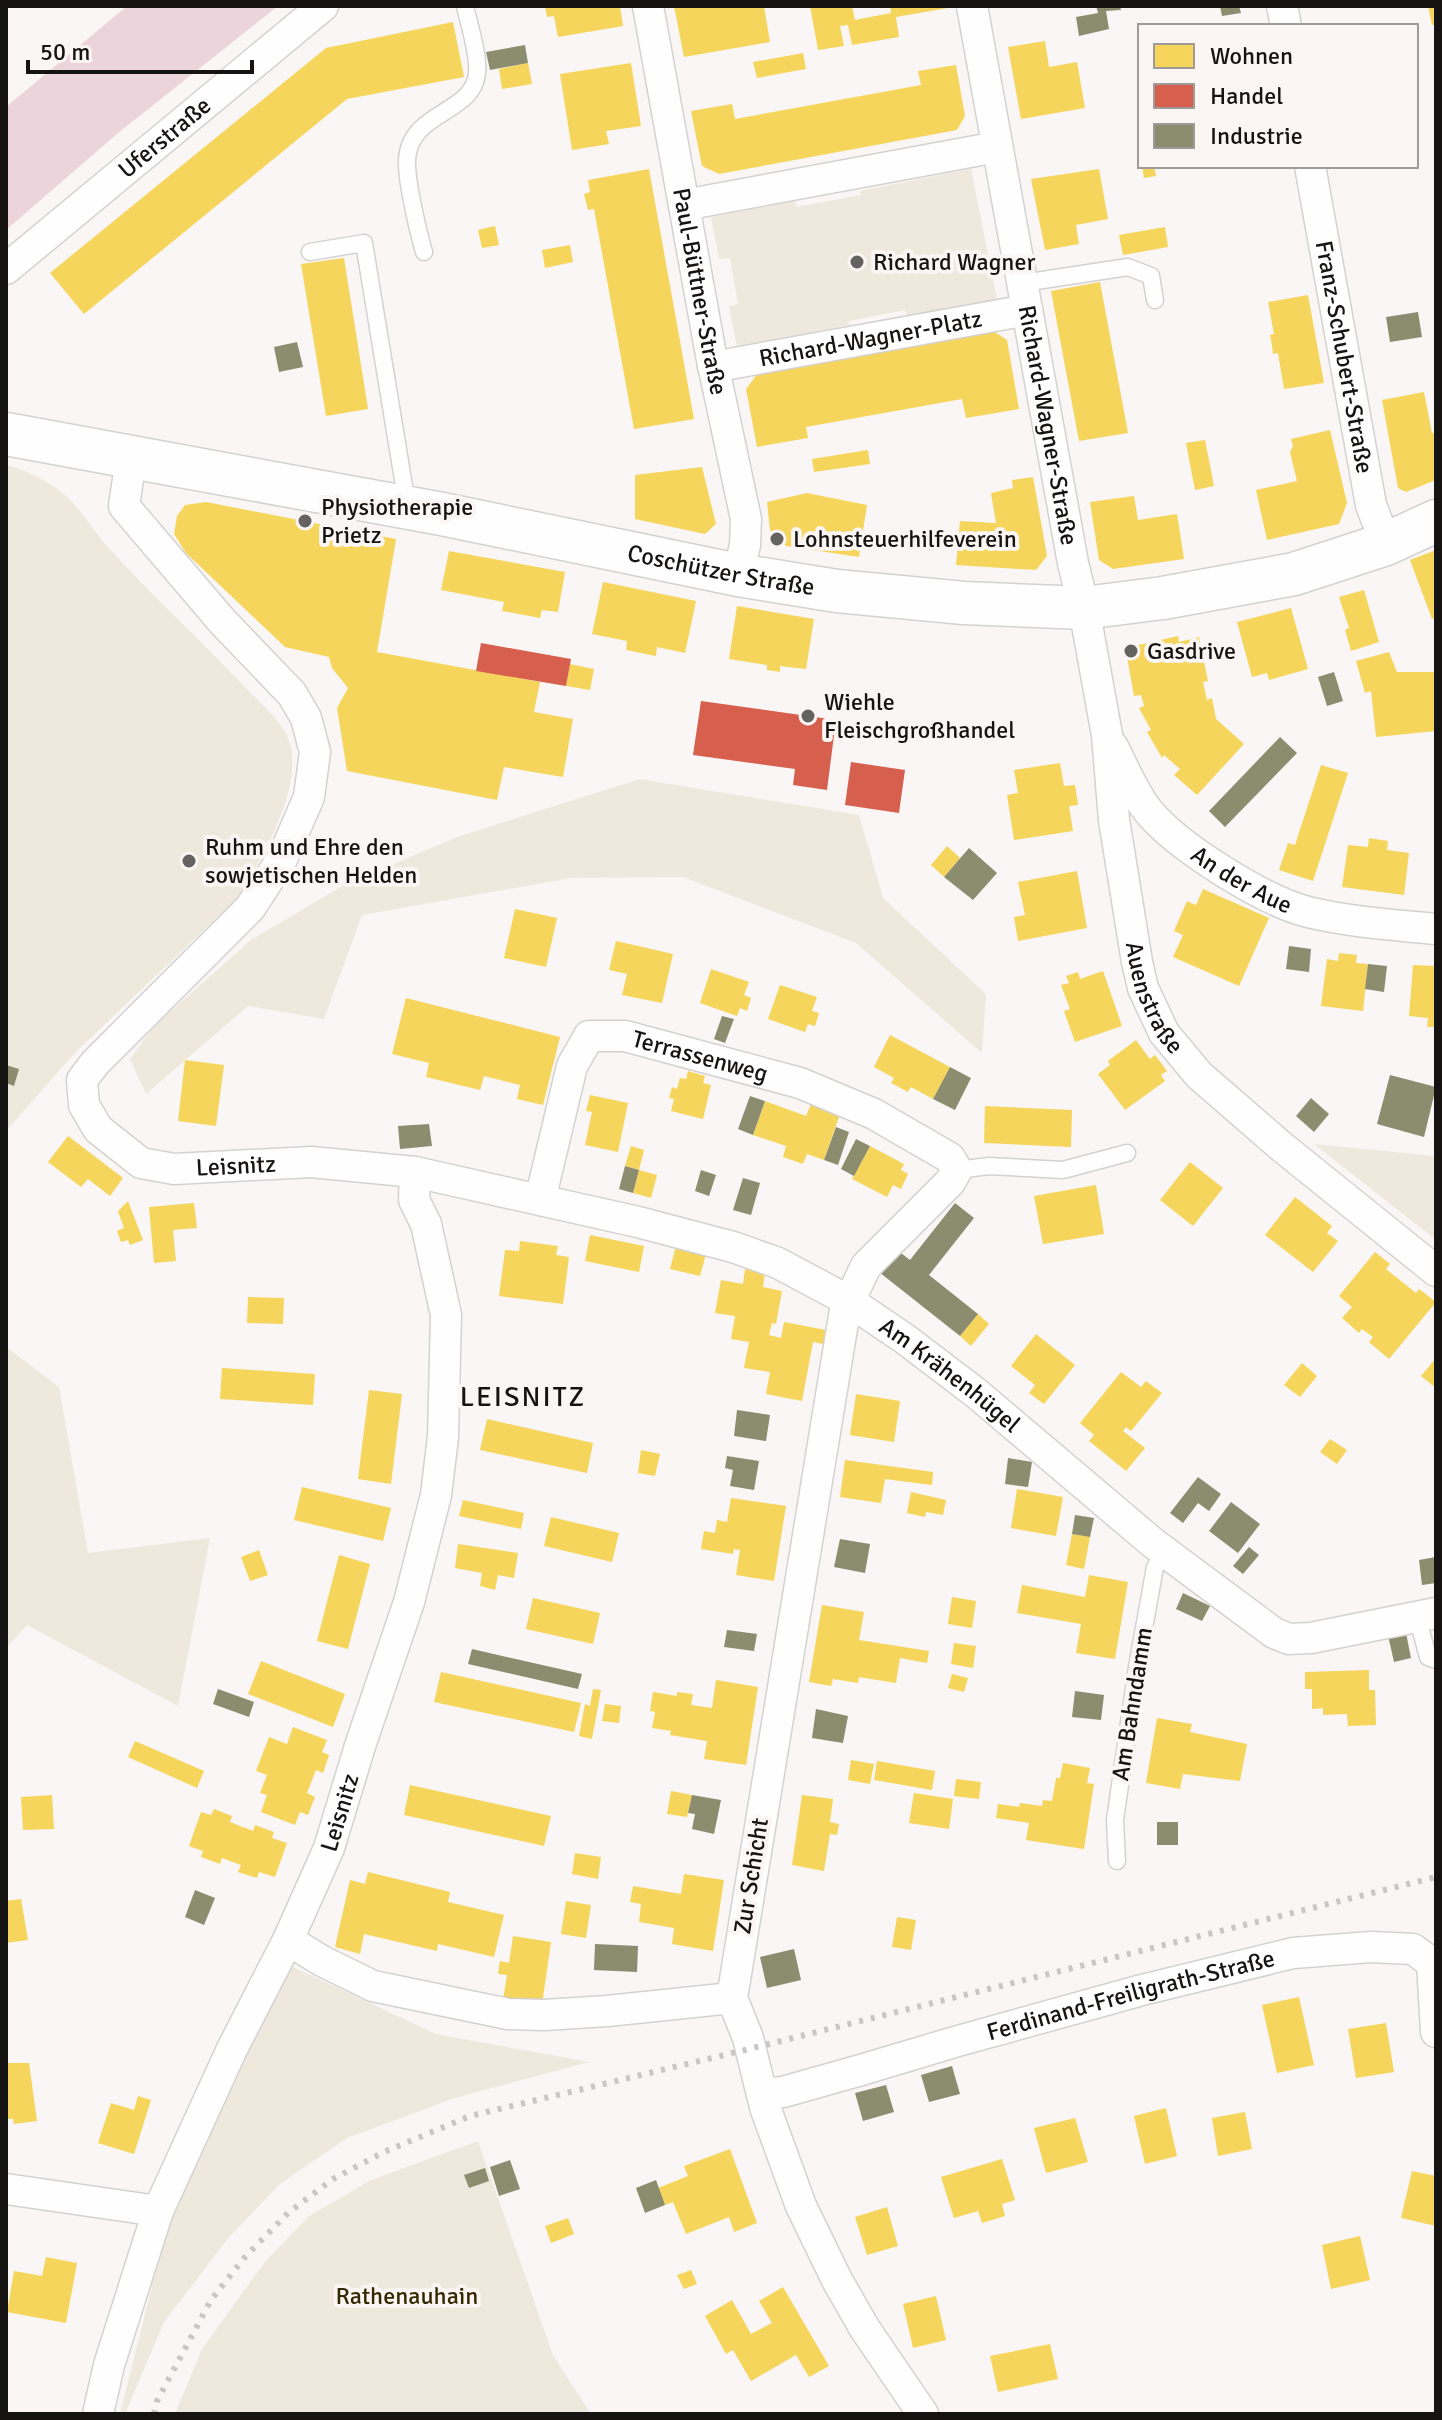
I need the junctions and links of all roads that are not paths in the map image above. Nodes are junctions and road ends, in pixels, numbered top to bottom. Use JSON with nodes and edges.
{"nodes":[{"id":1,"x":323,"y":6,"type":"edge"},
{"id":2,"x":465,"y":6,"type":"edge"},
{"id":3,"x":648,"y":6,"type":"edge"},
{"id":4,"x":972,"y":6,"type":"edge"},
{"id":5,"x":997,"y":147,"type":"junction"},
{"id":6,"x":1310,"y":168,"type":"edge"},
{"id":7,"x":684,"y":205,"type":"junction"},
{"id":8,"x":310,"y":252,"type":"dead end"},
{"id":9,"x":424,"y":252,"type":"dead end"},
{"id":10,"x":6,"y":269,"type":"edge"},
{"id":11,"x":1025,"y":296,"type":"junction"},
{"id":12,"x":1155,"y":300,"type":"dead end"},
{"id":13,"x":713,"y":367,"type":"junction"},
{"id":14,"x":6,"y":434,"type":"edge"},
{"id":15,"x":131,"y":459,"type":"junction"},
{"id":16,"x":408,"y":509,"type":"junction"},
{"id":17,"x":1436,"y":521,"type":"edge"},
{"id":18,"x":1386,"y":544,"type":"junction"},
{"id":19,"x":738,"y":575,"type":"junction"},
{"id":20,"x":1084,"y":608,"type":"junction"},
{"id":21,"x":1107,"y":735,"type":"junction"},
{"id":22,"x":1436,"y":929,"type":"edge"},
{"id":23,"x":1127,"y":1153,"type":"dead end"},
{"id":24,"x":957,"y":1170,"type":"junction"},
{"id":25,"x":415,"y":1172,"type":"junction"},
{"id":26,"x":540,"y":1200,"type":"junction"},
{"id":27,"x":1436,"y":1271,"type":"edge"},
{"id":28,"x":849,"y":1301,"type":"junction"},
{"id":29,"x":1166,"y":1553,"type":"junction"},
{"id":30,"x":1427,"y":1615,"type":"edge"},
{"id":31,"x":1436,"y":1660,"type":"edge"},
{"id":32,"x":1117,"y":1861,"type":"dead end"},
{"id":33,"x":288,"y":1940,"type":"junction"},
{"id":34,"x":732,"y":1998,"type":"junction"},
{"id":35,"x":1436,"y":2032,"type":"edge"},
{"id":36,"x":762,"y":2094,"type":"junction"},
{"id":37,"x":6,"y":2189,"type":"edge"},
{"id":38,"x":158,"y":2211,"type":"junction"},
{"id":39,"x":98,"y":2414,"type":"edge"},
{"id":40,"x":923,"y":2414,"type":"edge"}],
"edges":[{"from":1,"to":10,"type":"street","name":"Uferstraße"},
{"from":2,"to":9,"type":"lane"},
{"from":3,"to":7,"type":"street","name":"Paul-Büttner-Straße"},
{"from":4,"to":5,"type":"street","name":"Richard-Wagner-Straße"},
{"from":5,"to":7,"type":"street"},
{"from":5,"to":11,"type":"street","name":"Richard-Wagner-Straße"},
{"from":6,"to":18,"type":"street","name":"Franz-Schubert-Straße"},
{"from":7,"to":13,"type":"street","name":"Paul-Büttner-Straße"},
{"from":8,"to":16,"type":"lane"},
{"from":11,"to":12,"type":"lane"},
{"from":11,"to":13,"type":"street","name":"Richard-Wagner-Platz"},
{"from":11,"to":20,"type":"street","name":"Richard-Wagner-Straße"},
{"from":13,"to":19,"type":"street","name":"Paul-Büttner-Straße"},
{"from":14,"to":15,"type":"street","name":"Coschützer Straße"},
{"from":15,"to":16,"type":"street","name":"Coschützer Straße"},
{"from":15,"to":25,"type":"street","name":"Leisnitz"},
{"from":16,"to":19,"type":"street","name":"Coschützer Straße"},
{"from":17,"to":18,"type":"street","name":"Coschützer Straße"},
{"from":18,"to":20,"type":"street","name":"Coschützer Straße"},
{"from":19,"to":20,"type":"street","name":"Coschützer Straße"},
{"from":20,"to":21,"type":"street","name":"Auenstraße"},
{"from":21,"to":22,"type":"street","name":"An der Aue"},
{"from":21,"to":27,"type":"street","name":"Auenstraße"},
{"from":23,"to":24,"type":"lane"},
{"from":24,"to":26,"type":"street","name":"Terrassenweg"},
{"from":24,"to":28,"type":"street"},
{"from":25,"to":26,"type":"street","name":"Am Krähenhügel"},
{"from":25,"to":33,"type":"street","name":"Leisnitz"},
{"from":26,"to":28,"type":"street","name":"Am Krähenhügel"},
{"from":28,"to":29,"type":"street","name":"Am Krähenhügel"},
{"from":28,"to":34,"type":"street","name":"Zur Schicht"},
{"from":29,"to":30,"type":"street","name":"Am Krähenhügel"},
{"from":29,"to":32,"type":"lane","name":"Am Bahndamm"},
{"from":30,"to":31,"type":"lane"},
{"from":33,"to":34,"type":"street"},
{"from":33,"to":38,"type":"street","name":"Leisnitz"},
{"from":34,"to":36,"type":"street"},
{"from":35,"to":36,"type":"street","name":"Ferdinand-Freiligrath-Straße"},
{"from":36,"to":40,"type":"street"},
{"from":37,"to":38,"type":"street"},
{"from":38,"to":39,"type":"street","name":"Leisnitz"}]}
